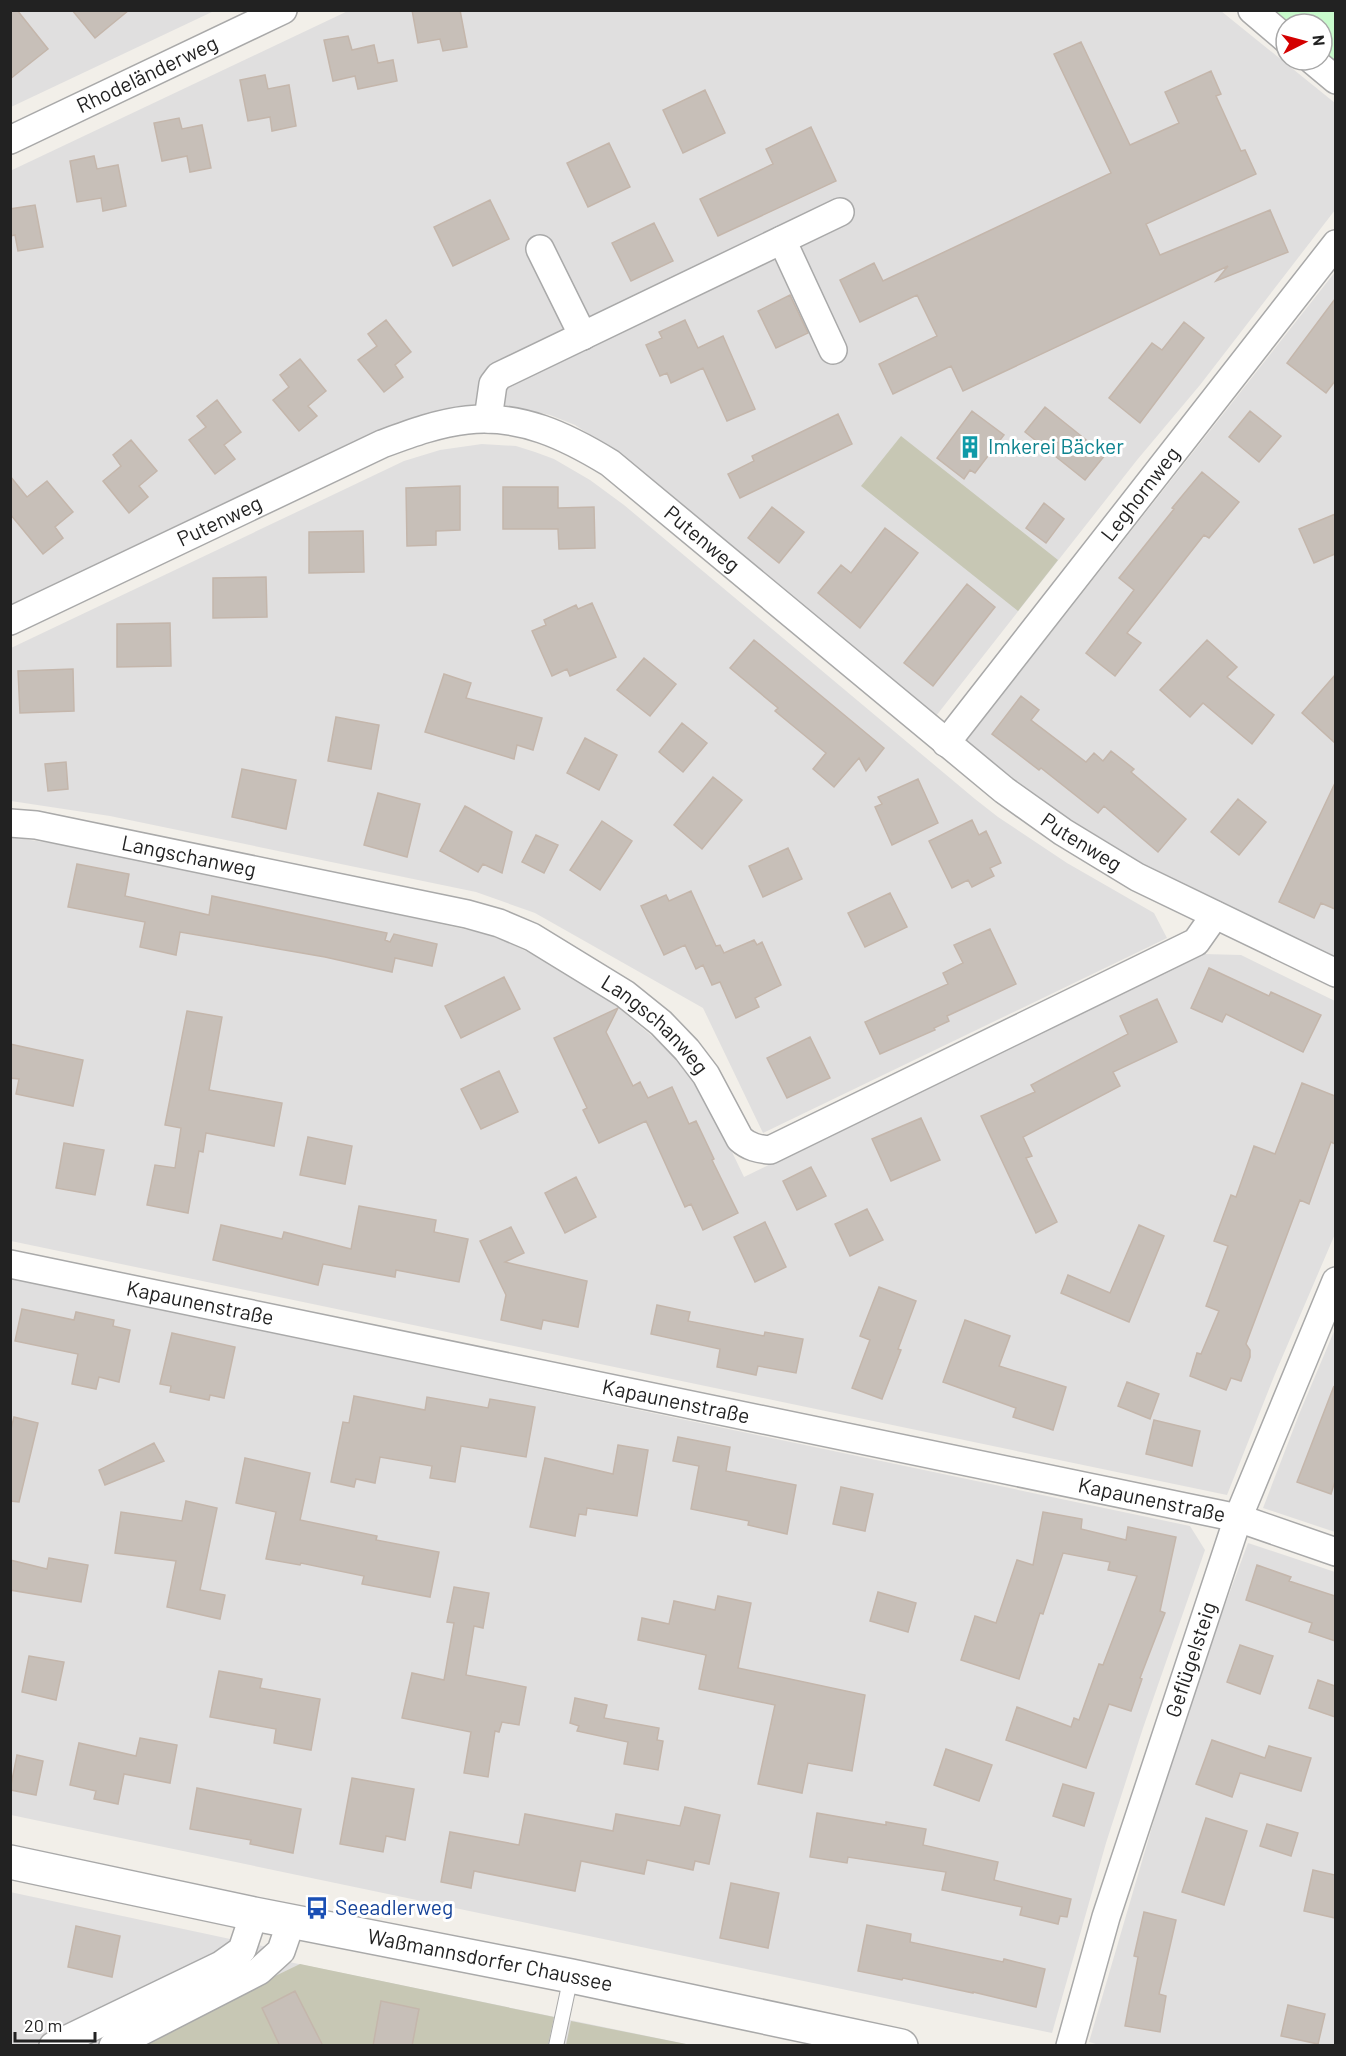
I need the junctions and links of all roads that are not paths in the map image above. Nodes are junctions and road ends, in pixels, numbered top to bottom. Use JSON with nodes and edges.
{"nodes":[{"id":1,"x":283,"y":10,"type":"edge"},
{"id":2,"x":1252,"y":10,"type":"edge"},
{"id":3,"x":1274,"y":29,"type":"edge"},
{"id":4,"x":10,"y":140,"type":"edge"},
{"id":5,"x":840,"y":212,"type":"dead end"},
{"id":6,"x":782,"y":240,"type":"junction"},
{"id":7,"x":1335,"y":244,"type":"edge"},
{"id":8,"x":540,"y":249,"type":"dead end"},
{"id":9,"x":583,"y":336,"type":"junction"},
{"id":10,"x":833,"y":350,"type":"dead end"},
{"id":11,"x":488,"y":419,"type":"junction"},
{"id":12,"x":10,"y":621,"type":"edge"},
{"id":13,"x":946,"y":743,"type":"junction"},
{"id":14,"x":10,"y":823,"type":"edge"},
{"id":15,"x":1215,"y":915,"type":"junction"},
{"id":16,"x":1335,"y":973,"type":"edge"},
{"id":17,"x":10,"y":1264,"type":"edge"},
{"id":18,"x":1335,"y":1281,"type":"edge"},
{"id":19,"x":1238,"y":1518,"type":"junction"},
{"id":20,"x":1335,"y":1552,"type":"edge"},
{"id":21,"x":10,"y":1862,"type":"edge"},
{"id":22,"x":254,"y":1914,"type":"junction"},
{"id":23,"x":291,"y":1922,"type":"junction"},
{"id":24,"x":571,"y":1976,"type":"junction"},
{"id":25,"x":125,"y":2043,"type":"edge"},
{"id":26,"x":53,"y":2046,"type":"edge"},
{"id":27,"x":556,"y":2046,"type":"edge"},
{"id":28,"x":901,"y":2046,"type":"edge"},
{"id":29,"x":1070,"y":2046,"type":"edge"}],
"edges":[{"from":1,"to":4,"type":"street","name":"Rhodeländerweg"},
{"from":2,"to":3,"type":"street"},
{"from":5,"to":6,"type":"street"},
{"from":6,"to":9,"type":"street"},
{"from":6,"to":10,"type":"street"},
{"from":7,"to":13,"type":"street","name":"Leghornweg"},
{"from":8,"to":9,"type":"street"},
{"from":9,"to":11,"type":"street"},
{"from":11,"to":12,"type":"street","name":"Putenweg"},
{"from":11,"to":13,"type":"street","name":"Putenweg"},
{"from":13,"to":15,"type":"street","name":"Putenweg"},
{"from":14,"to":15,"type":"street","name":"Langschanweg"},
{"from":15,"to":16,"type":"street","name":"Putenweg"},
{"from":17,"to":19,"type":"street","name":"Kapaunenstraße"},
{"from":18,"to":19,"type":"street","name":"Geflügelsteig"},
{"from":19,"to":20,"type":"street","name":"Kapaunenstraße"},
{"from":19,"to":29,"type":"street","name":"Geflügelsteig"},
{"from":21,"to":22,"type":"street","name":"Waßmannsdorfer Chaussee"},
{"from":22,"to":23,"type":"street","name":"Waßmannsdorfer Chaussee"},
{"from":22,"to":26,"type":"street"},
{"from":23,"to":24,"type":"street","name":"Waßmannsdorfer Chaussee"},
{"from":23,"to":25,"type":"street"},
{"from":24,"to":27,"type":"lane"},
{"from":24,"to":28,"type":"street","name":"Waßmannsdorfer Chaussee"}]}
